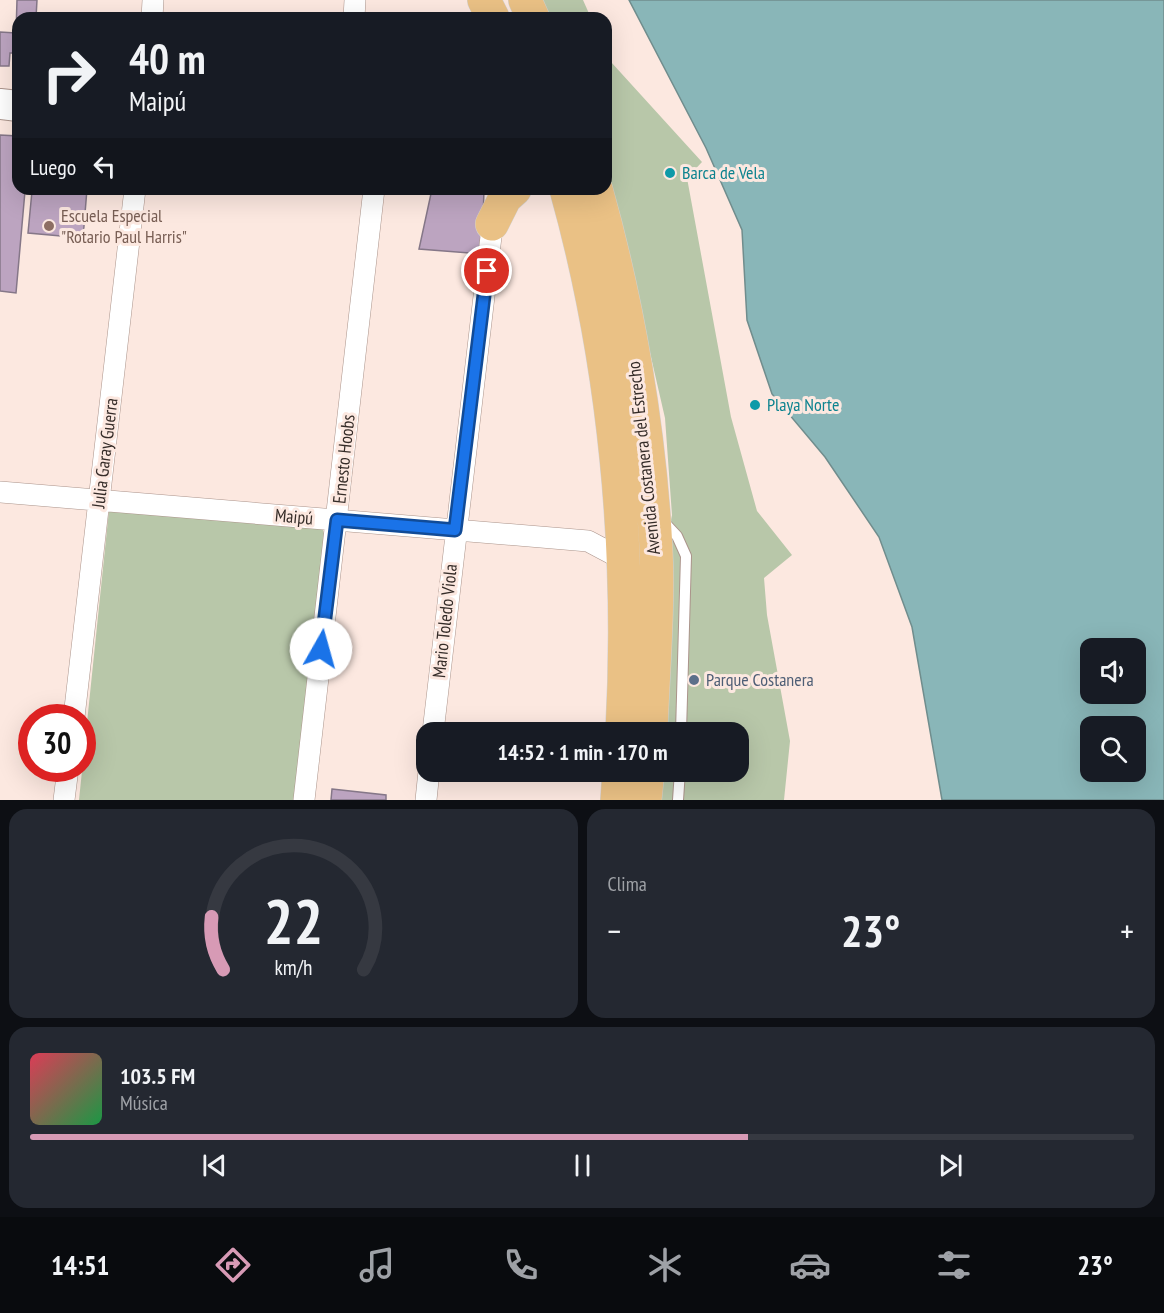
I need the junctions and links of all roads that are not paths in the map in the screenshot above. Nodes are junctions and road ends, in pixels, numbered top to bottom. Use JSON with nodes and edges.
{"nodes":[{"id":1,"x":134,"y":195,"type":"edge"},
{"id":2,"x":373,"y":195,"type":"edge"},
{"id":3,"x":496,"y":195,"type":"edge"},
{"id":4,"x":508,"y":195,"type":"edge"},
{"id":5,"x":557,"y":195,"type":"edge"},
{"id":6,"x":588,"y":195,"type":"edge"},
{"id":7,"x":589,"y":195,"type":"edge"},
{"id":8,"x":492,"y":224,"type":"junction"},
{"id":9,"x":584,"y":253,"type":"junction"},
{"id":10,"x":648,"y":465,"type":"junction"},
{"id":11,"x":0,"y":492,"type":"edge"},
{"id":12,"x":99,"y":501,"type":"junction"},
{"id":13,"x":652,"y":510,"type":"junction"},
{"id":14,"x":620,"y":519,"type":"junction"},
{"id":15,"x":337,"y":520,"type":"junction"},
{"id":16,"x":455,"y":530,"type":"junction"},
{"id":17,"x":588,"y":541,"type":"junction"},
{"id":18,"x":622,"y":559,"type":"junction"},
{"id":19,"x":76,"y":704,"type":"edge"},
{"id":20,"x":434,"y":722,"type":"edge"},
{"id":21,"x":623,"y":722,"type":"edge"},
{"id":22,"x":651,"y":722,"type":"edge"},
{"id":23,"x":681,"y":722,"type":"edge"},
{"id":24,"x":66,"y":782,"type":"edge"},
{"id":25,"x":428,"y":782,"type":"edge"},
{"id":26,"x":618,"y":782,"type":"edge"},
{"id":27,"x":647,"y":782,"type":"edge"},
{"id":28,"x":679,"y":782,"type":"edge"},
{"id":29,"x":64,"y":800,"type":"edge"},
{"id":30,"x":304,"y":800,"type":"edge"},
{"id":31,"x":426,"y":800,"type":"edge"},
{"id":32,"x":617,"y":800,"type":"edge"},
{"id":33,"x":645,"y":800,"type":"edge"},
{"id":34,"x":678,"y":800,"type":"edge"}],
"edges":[{"from":1,"to":12,"type":"street","name":"Julia Garay Guerra"},
{"from":2,"to":15,"type":"street","name":"Ernesto Hoobs"},
{"from":3,"to":8,"type":"street","name":"Mario Toledo Viola"},
{"from":4,"to":8,"type":"main road"},
{"from":5,"to":9,"type":"main road"},
{"from":6,"to":9,"type":"main road","name":"Avenida Costanera del Estrecho"},
{"from":7,"to":10,"type":"main road","name":"Avenida Costanera del Estrecho"},
{"from":8,"to":16,"type":"street","name":"Mario Toledo Viola"},
{"from":9,"to":14,"type":"main road","name":"Avenida Costanera del Estrecho"},
{"from":10,"to":13,"type":"main road","name":"Avenida Costanera del Estrecho"},
{"from":10,"to":14,"type":"main road"},
{"from":11,"to":12,"type":"street","name":"Maipú"},
{"from":12,"to":15,"type":"street","name":"Maipú"},
{"from":12,"to":19,"type":"street","name":"Julia Garay Guerra"},
{"from":13,"to":22,"type":"main road","name":"Avenida Costanera del Estrecho"},
{"from":13,"to":23,"type":"lane"},
{"from":14,"to":17,"type":"street"},
{"from":14,"to":18,"type":"main road","name":"Avenida Costanera del Estrecho"},
{"from":15,"to":16,"type":"street","name":"Maipú"},
{"from":15,"to":30,"type":"street","name":"Ernesto Hoobs"},
{"from":16,"to":17,"type":"street","name":"Maipú"},
{"from":16,"to":20,"type":"street","name":"Mario Toledo Viola"},
{"from":17,"to":18,"type":"street","name":"Maipú"},
{"from":18,"to":21,"type":"main road","name":"Avenida Costanera del Estrecho"},
{"from":24,"to":29,"type":"street"},
{"from":25,"to":31,"type":"street"},
{"from":26,"to":32,"type":"main road"},
{"from":27,"to":33,"type":"main road"},
{"from":28,"to":34,"type":"lane"}]}
